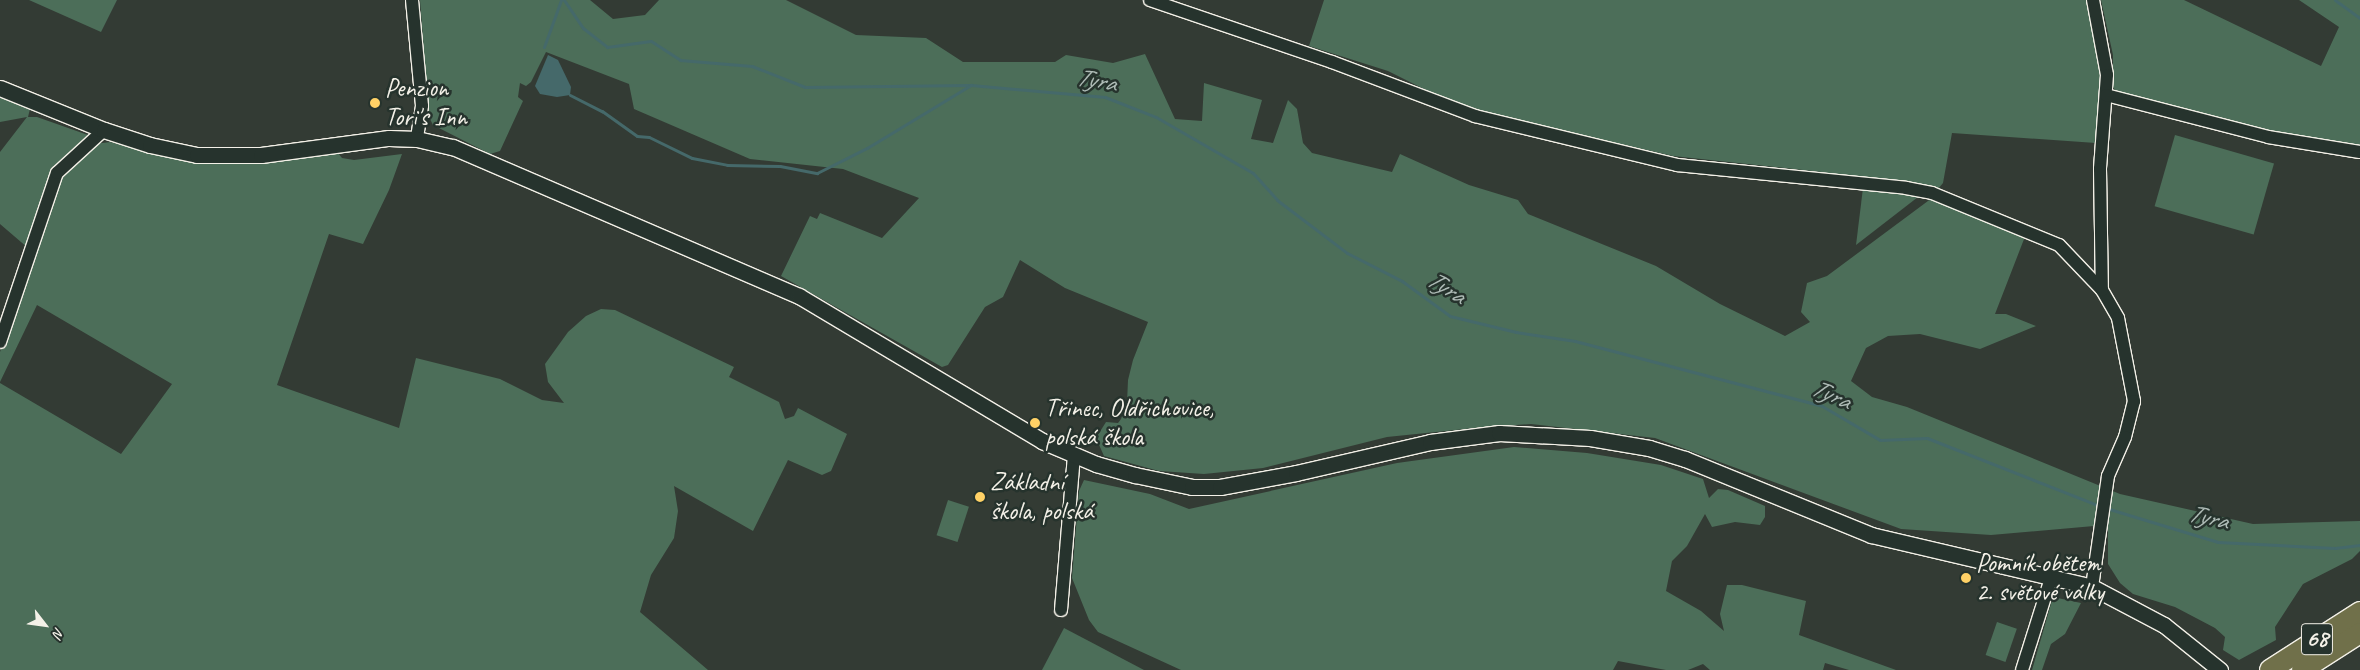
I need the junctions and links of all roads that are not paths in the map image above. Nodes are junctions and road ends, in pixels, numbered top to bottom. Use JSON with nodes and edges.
{"nodes":[{"id":1,"x":412,"y":0,"type":"edge"},
{"id":2,"x":1150,"y":0,"type":"edge"},
{"id":3,"x":2093,"y":0,"type":"edge"},
{"id":4,"x":0,"y":88,"type":"edge"},
{"id":5,"x":2106,"y":95,"type":"junction"},
{"id":6,"x":104,"y":130,"type":"junction"},
{"id":7,"x":417,"y":139,"type":"junction"},
{"id":8,"x":2360,"y":152,"type":"edge"},
{"id":9,"x":2102,"y":290,"type":"junction"},
{"id":10,"x":0,"y":342,"type":"edge"},
{"id":11,"x":1074,"y":456,"type":"junction"},
{"id":12,"x":2051,"y":578,"type":"junction"},
{"id":13,"x":2092,"y":587,"type":"junction"},
{"id":14,"x":1061,"y":610,"type":"dead end"},
{"id":15,"x":2360,"y":612,"type":"edge"},
{"id":16,"x":2360,"y":633,"type":"edge"},
{"id":17,"x":2216,"y":667,"type":"edge"},
{"id":18,"x":2022,"y":670,"type":"edge"},
{"id":19,"x":2270,"y":670,"type":"edge"},
{"id":20,"x":2302,"y":670,"type":"edge"}],
"edges":[{"from":1,"to":7,"type":"street"},
{"from":2,"to":9,"type":"street"},
{"from":3,"to":5,"type":"street"},
{"from":4,"to":6,"type":"street"},
{"from":5,"to":8,"type":"street"},
{"from":5,"to":9,"type":"street"},
{"from":6,"to":7,"type":"street"},
{"from":6,"to":10,"type":"street"},
{"from":7,"to":11,"type":"street"},
{"from":9,"to":13,"type":"street"},
{"from":11,"to":12,"type":"street"},
{"from":11,"to":14,"type":"street"},
{"from":12,"to":13,"type":"street"},
{"from":12,"to":18,"type":"street"},
{"from":13,"to":17,"type":"street"},
{"from":15,"to":19,"type":"highway","number":"68"},
{"from":16,"to":20,"type":"highway","number":"68"}]}
